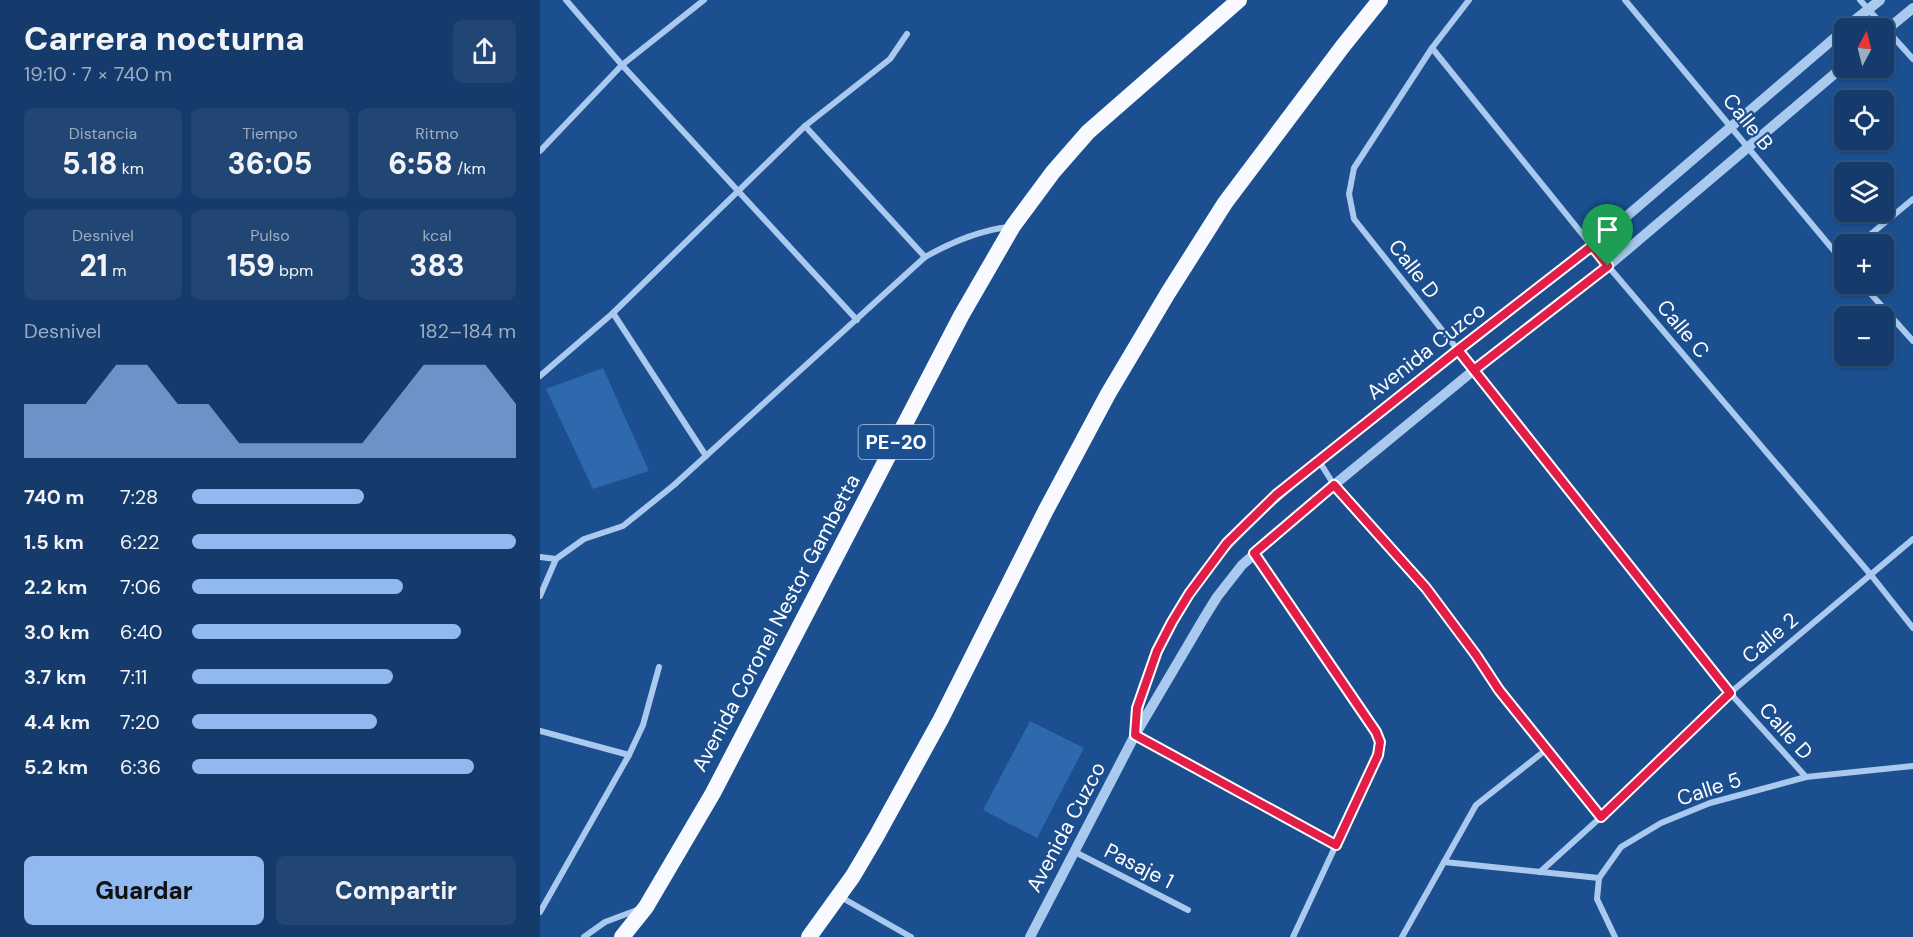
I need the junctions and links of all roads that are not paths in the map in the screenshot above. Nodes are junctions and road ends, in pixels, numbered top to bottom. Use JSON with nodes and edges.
{"nodes":[{"id":1,"x":566,"y":0,"type":"edge"},
{"id":2,"x":704,"y":0,"type":"edge"},
{"id":3,"x":1239,"y":0,"type":"edge"},
{"id":4,"x":1380,"y":0,"type":"edge"},
{"id":5,"x":1469,"y":0,"type":"edge"},
{"id":6,"x":1625,"y":0,"type":"edge"},
{"id":7,"x":1860,"y":0,"type":"edge"},
{"id":8,"x":1880,"y":0,"type":"edge"},
{"id":9,"x":1913,"y":8,"type":"edge"},
{"id":10,"x":1868,"y":9,"type":"junction"},
{"id":11,"x":1858,"y":18,"type":"edge"},
{"id":12,"x":1875,"y":18,"type":"edge"},
{"id":13,"x":1894,"y":24,"type":"edge"},
{"id":14,"x":907,"y":34,"type":"dead end"},
{"id":15,"x":1834,"y":38,"type":"edge"},
{"id":16,"x":1894,"y":41,"type":"edge"},
{"id":17,"x":1432,"y":48,"type":"junction"},
{"id":18,"x":1913,"y":59,"type":"edge"},
{"id":19,"x":622,"y":65,"type":"junction"},
{"id":20,"x":1834,"y":74,"type":"edge"},
{"id":21,"x":805,"y":126,"type":"junction"},
{"id":22,"x":1731,"y":126,"type":"junction"},
{"id":23,"x":1747,"y":148,"type":"junction"},
{"id":24,"x":540,"y":151,"type":"edge"},
{"id":25,"x":737,"y":190,"type":"junction"},
{"id":26,"x":1913,"y":199,"type":"edge"},
{"id":27,"x":1013,"y":226,"type":"junction"},
{"id":28,"x":1871,"y":234,"type":"edge"},
{"id":29,"x":1592,"y":246,"type":"junction"},
{"id":30,"x":1834,"y":248,"type":"edge"},
{"id":31,"x":925,"y":257,"type":"junction"},
{"id":32,"x":1608,"y":266,"type":"junction"},
{"id":33,"x":1871,"y":294,"type":"edge"},
{"id":34,"x":613,"y":313,"type":"junction"},
{"id":35,"x":857,"y":320,"type":"junction"},
{"id":36,"x":1913,"y":341,"type":"edge"},
{"id":37,"x":1458,"y":350,"type":"junction"},
{"id":38,"x":1474,"y":370,"type":"junction"},
{"id":39,"x":540,"y":376,"type":"edge"},
{"id":40,"x":706,"y":456,"type":"junction"},
{"id":41,"x":1319,"y":461,"type":"junction"},
{"id":42,"x":1334,"y":485,"type":"junction"},
{"id":43,"x":1913,"y":539,"type":"edge"},
{"id":44,"x":1254,"y":553,"type":"junction"},
{"id":45,"x":540,"y":557,"type":"edge"},
{"id":46,"x":556,"y":559,"type":"junction"},
{"id":47,"x":1871,"y":575,"type":"junction"},
{"id":48,"x":540,"y":596,"type":"edge"},
{"id":49,"x":1913,"y":628,"type":"edge"},
{"id":50,"x":659,"y":668,"type":"dead end"},
{"id":51,"x":1730,"y":693,"type":"junction"},
{"id":52,"x":540,"y":731,"type":"edge"},
{"id":53,"x":1135,"y":735,"type":"junction"},
{"id":54,"x":1547,"y":749,"type":"junction"},
{"id":55,"x":629,"y":755,"type":"junction"},
{"id":56,"x":1913,"y":766,"type":"edge"},
{"id":57,"x":1806,"y":777,"type":"junction"},
{"id":58,"x":1601,"y":817,"type":"junction"},
{"id":59,"x":1336,"y":845,"type":"junction"},
{"id":60,"x":1075,"y":852,"type":"junction"},
{"id":61,"x":1444,"y":862,"type":"junction"},
{"id":62,"x":1540,"y":872,"type":"junction"},
{"id":63,"x":1599,"y":878,"type":"junction"},
{"id":64,"x":838,"y":896,"type":"junction"},
{"id":65,"x":646,"y":907,"type":"junction"},
{"id":66,"x":1188,"y":910,"type":"dead end"},
{"id":67,"x":540,"y":912,"type":"edge"},
{"id":68,"x":584,"y":937,"type":"edge"},
{"id":69,"x":622,"y":937,"type":"edge"},
{"id":70,"x":809,"y":937,"type":"edge"},
{"id":71,"x":910,"y":937,"type":"edge"},
{"id":72,"x":1030,"y":937,"type":"edge"},
{"id":73,"x":1293,"y":937,"type":"edge"},
{"id":74,"x":1402,"y":937,"type":"edge"},
{"id":75,"x":1615,"y":937,"type":"edge"}],
"edges":[{"from":1,"to":19,"type":"street"},
{"from":2,"to":19,"type":"street"},
{"from":3,"to":27,"type":"highway","name":"Avenida Coronel Nestor Gambetta","number":"PE-20"},
{"from":4,"to":64,"type":"highway"},
{"from":5,"to":17,"type":"street"},
{"from":6,"to":22,"type":"street","name":"Calle B"},
{"from":7,"to":10,"type":"street"},
{"from":8,"to":10,"type":"street","name":"Avenida Cuzco"},
{"from":9,"to":13,"type":"street"},
{"from":10,"to":11,"type":"street","name":"Avenida Cuzco"},
{"from":10,"to":12,"type":"street"},
{"from":14,"to":21,"type":"street"},
{"from":15,"to":22,"type":"street","name":"Avenida Cuzco"},
{"from":16,"to":18,"type":"street"},
{"from":17,"to":29,"type":"street","name":"Calle C"},
{"from":17,"to":37,"type":"street","name":"Calle D"},
{"from":19,"to":24,"type":"street"},
{"from":19,"to":25,"type":"street"},
{"from":20,"to":23,"type":"street","name":"Avenida Cuzco"},
{"from":21,"to":25,"type":"street"},
{"from":21,"to":31,"type":"street"},
{"from":22,"to":23,"type":"street","name":"Calle B"},
{"from":22,"to":29,"type":"street","name":"Avenida Cuzco"},
{"from":23,"to":30,"type":"street","name":"Calle B"},
{"from":23,"to":32,"type":"street","name":"Avenida Cuzco"},
{"from":25,"to":34,"type":"street"},
{"from":25,"to":35,"type":"street"},
{"from":26,"to":28,"type":"street"},
{"from":27,"to":31,"type":"street"},
{"from":27,"to":65,"type":"highway","name":"Avenida Coronel Nestor Gambetta","number":"PE-20"},
{"from":29,"to":32,"type":"street","name":"Calle C"},
{"from":29,"to":37,"type":"street","name":"Avenida Cuzco"},
{"from":31,"to":35,"type":"street"},
{"from":32,"to":38,"type":"street","name":"Avenida Cuzco"},
{"from":32,"to":47,"type":"street","name":"Calle C"},
{"from":33,"to":36,"type":"street"},
{"from":34,"to":39,"type":"street"},
{"from":34,"to":40,"type":"street"},
{"from":35,"to":40,"type":"street"},
{"from":37,"to":38,"type":"street","name":"Calle D"},
{"from":37,"to":41,"type":"street","name":"Avenida Cuzco"},
{"from":38,"to":42,"type":"street","name":"Avenida Cuzco"},
{"from":38,"to":51,"type":"street","name":"Calle D"},
{"from":40,"to":46,"type":"street"},
{"from":41,"to":42,"type":"street"},
{"from":41,"to":53,"type":"street","name":"Avenida Cuzco"},
{"from":42,"to":44,"type":"street","name":"Avenida Cuzco"},
{"from":42,"to":54,"type":"street"},
{"from":43,"to":47,"type":"street","name":"Calle 2"},
{"from":44,"to":53,"type":"street","name":"Avenida Cuzco"},
{"from":44,"to":59,"type":"street"},
{"from":45,"to":46,"type":"street"},
{"from":46,"to":48,"type":"street"},
{"from":47,"to":49,"type":"street","name":"Calle C"},
{"from":47,"to":51,"type":"street","name":"Calle 2"},
{"from":50,"to":55,"type":"street"},
{"from":51,"to":57,"type":"street","name":"Calle D"},
{"from":51,"to":58,"type":"street","name":"Calle 2"},
{"from":52,"to":55,"type":"street"},
{"from":53,"to":59,"type":"street"},
{"from":53,"to":60,"type":"street","name":"Avenida Cuzco"},
{"from":54,"to":58,"type":"street"},
{"from":54,"to":61,"type":"street"},
{"from":55,"to":67,"type":"street"},
{"from":56,"to":57,"type":"street","name":"Calle 5"},
{"from":57,"to":63,"type":"street","name":"Calle 5"},
{"from":58,"to":62,"type":"street","name":"Calle 2"},
{"from":59,"to":73,"type":"street"},
{"from":60,"to":66,"type":"street","name":"Pasaje 1"},
{"from":60,"to":72,"type":"street","name":"Avenida Cuzco"},
{"from":61,"to":62,"type":"street"},
{"from":61,"to":74,"type":"street"},
{"from":62,"to":63,"type":"street"},
{"from":63,"to":75,"type":"street"},
{"from":64,"to":70,"type":"highway"},
{"from":64,"to":71,"type":"street"},
{"from":65,"to":68,"type":"street"},
{"from":65,"to":69,"type":"highway","name":"Avenida Coronel Nestor Gambetta","number":"PE-20"}]}
